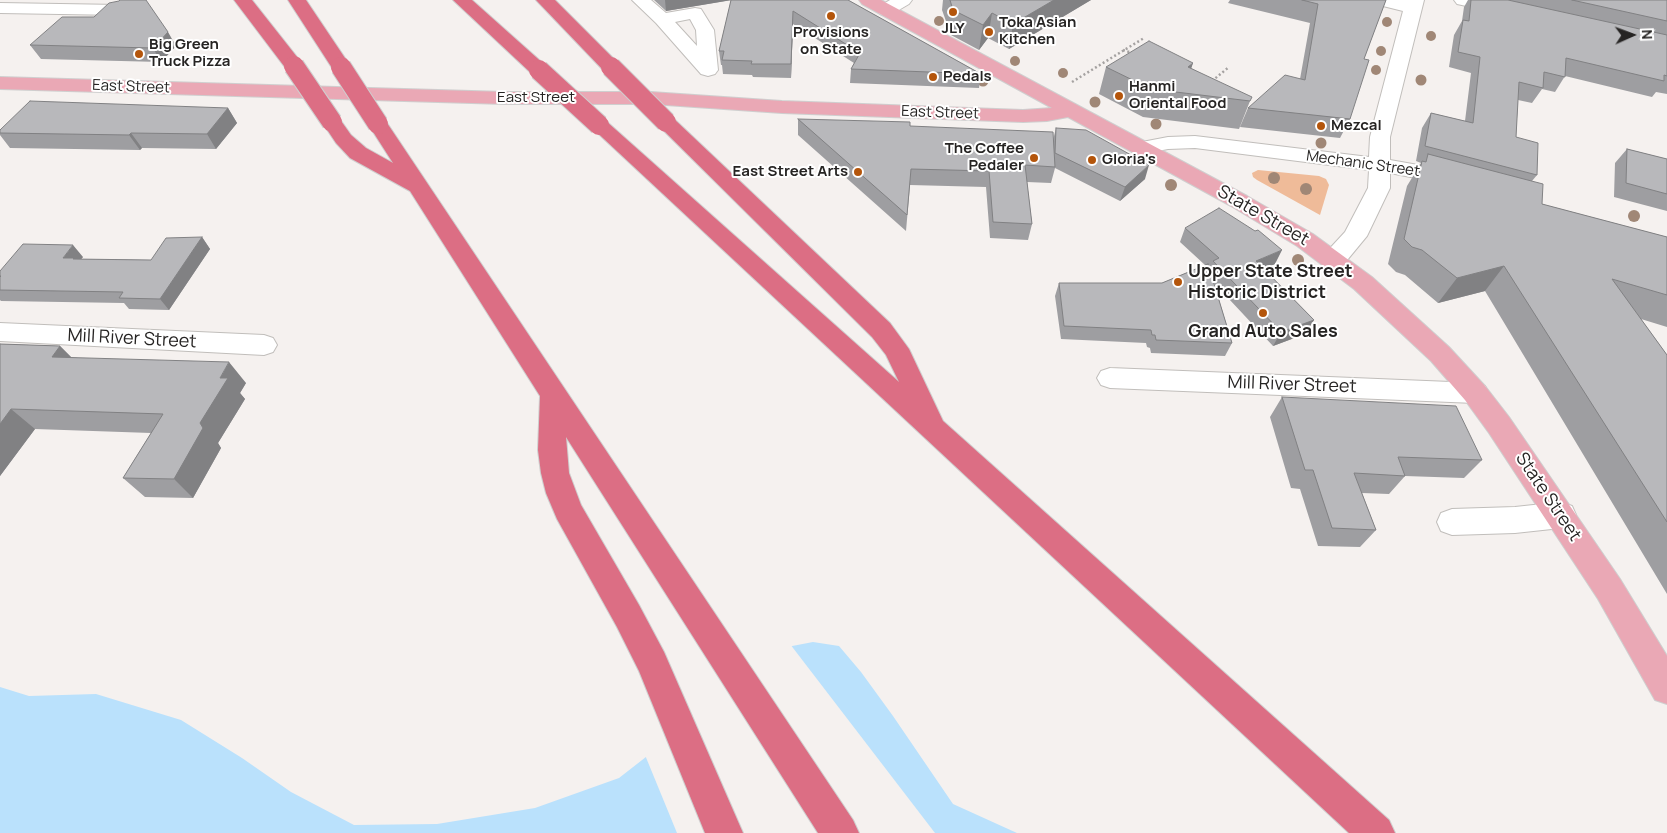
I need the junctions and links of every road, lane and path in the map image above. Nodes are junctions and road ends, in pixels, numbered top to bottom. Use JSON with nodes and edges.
{"nodes":[{"id":1,"x":243,"y":0,"type":"edge"},
{"id":2,"x":297,"y":0,"type":"edge"},
{"id":3,"x":462,"y":0,"type":"edge"},
{"id":4,"x":544,"y":0,"type":"edge"},
{"id":5,"x":641,"y":0,"type":"edge"},
{"id":6,"x":868,"y":0,"type":"edge"},
{"id":7,"x":903,"y":0,"type":"edge"},
{"id":8,"x":1381,"y":0,"type":"edge"},
{"id":9,"x":1463,"y":0,"type":"edge"},
{"id":10,"x":1414,"y":4,"type":"edge"},
{"id":11,"x":0,"y":8,"type":"edge"},
{"id":12,"x":120,"y":10,"type":"edge"},
{"id":13,"x":886,"y":10,"type":"junction"},
{"id":14,"x":1522,"y":13,"type":"edge"},
{"id":15,"x":662,"y":19,"type":"dead end"},
{"id":16,"x":1144,"y":38,"type":"dead end"},
{"id":17,"x":1123,"y":50,"type":"junction"},
{"id":18,"x":1139,"y":56,"type":"edge"},
{"id":19,"x":1229,"y":67,"type":"dead end"},
{"id":20,"x":1204,"y":79,"type":"edge"},
{"id":21,"x":0,"y":82,"type":"edge"},
{"id":22,"x":1068,"y":85,"type":"dead end"},
{"id":23,"x":1071,"y":110,"type":"junction"},
{"id":24,"x":1142,"y":148,"type":"junction"},
{"id":25,"x":1381,"y":165,"type":"junction"},
{"id":26,"x":1476,"y":185,"type":"edge"},
{"id":27,"x":419,"y":187,"type":"junction"},
{"id":28,"x":1332,"y":259,"type":"junction"},
{"id":29,"x":0,"y":332,"type":"edge"},
{"id":30,"x":264,"y":345,"type":"dead end"},
{"id":31,"x":1110,"y":378,"type":"dead end"},
{"id":32,"x":1475,"y":393,"type":"junction"},
{"id":33,"x":554,"y":394,"type":"junction"},
{"id":34,"x":931,"y":427,"type":"junction"},
{"id":35,"x":1561,"y":514,"type":"junction"},
{"id":36,"x":1452,"y":522,"type":"dead end"},
{"id":37,"x":1667,"y":688,"type":"edge"},
{"id":38,"x":724,"y":833,"type":"edge"},
{"id":39,"x":840,"y":833,"type":"edge"},
{"id":40,"x":1376,"y":833,"type":"edge"}],
"edges":[{"from":1,"to":27,"type":"highway","bridge":true},
{"from":2,"to":27,"type":"highway","bridge":true},
{"from":3,"to":34,"type":"highway","bridge":true},
{"from":4,"to":34,"type":"highway","bridge":true},
{"from":5,"to":15,"type":"street"},
{"from":6,"to":13,"type":"main road","name":"State Street"},
{"from":7,"to":13,"type":"street"},
{"from":8,"to":10,"type":"street"},
{"from":9,"to":14,"type":"street"},
{"from":10,"to":25,"type":"street"},
{"from":11,"to":12,"type":"street"},
{"from":13,"to":23,"type":"main road","name":"State Street"},
{"from":16,"to":17,"type":"path"},
{"from":17,"to":18,"type":"path"},
{"from":17,"to":22,"type":"path"},
{"from":19,"to":20,"type":"path"},
{"from":21,"to":23,"type":"main road","name":"East Street"},
{"from":23,"to":24,"type":"main road","name":"State Street"},
{"from":24,"to":25,"type":"street","name":"Mechanic Street"},
{"from":24,"to":28,"type":"main road","name":"State Street"},
{"from":25,"to":26,"type":"street","name":"Mechanic Street"},
{"from":25,"to":28,"type":"street"},
{"from":27,"to":33,"type":"highway"},
{"from":28,"to":32,"type":"main road","name":"State Street"},
{"from":29,"to":30,"type":"street","name":"Mill River Street"},
{"from":31,"to":32,"type":"street","name":"Mill River Street"},
{"from":32,"to":35,"type":"main road","name":"State Street"},
{"from":33,"to":38,"type":"highway"},
{"from":33,"to":39,"type":"highway"},
{"from":34,"to":40,"type":"highway"},
{"from":35,"to":36,"type":"street"},
{"from":35,"to":37,"type":"main road","name":"State Street"}]}
